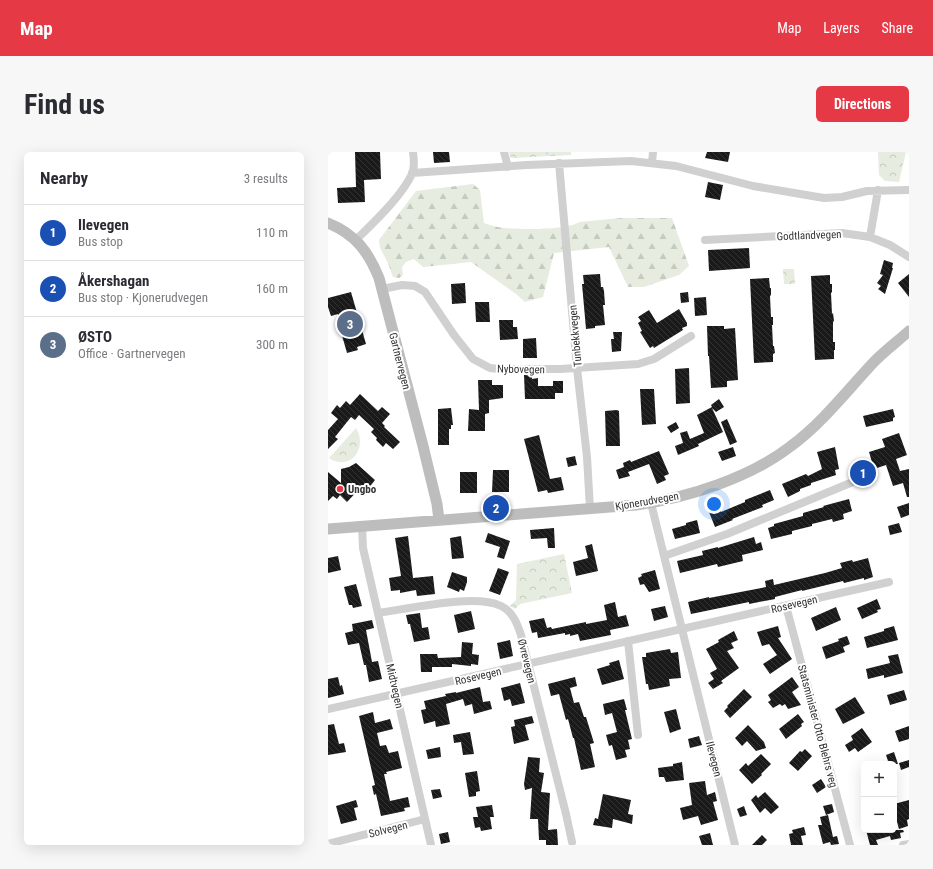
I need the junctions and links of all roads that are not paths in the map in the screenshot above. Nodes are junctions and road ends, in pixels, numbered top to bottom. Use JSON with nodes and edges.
{"nodes":[{"id":1,"x":412,"y":152,"type":"edge"},
{"id":2,"x":504,"y":152,"type":"edge"},
{"id":3,"x":653,"y":152,"type":"edge"},
{"id":4,"x":652,"y":163,"type":"junction"},
{"id":5,"x":559,"y":164,"type":"junction"},
{"id":6,"x":508,"y":167,"type":"junction"},
{"id":7,"x":412,"y":173,"type":"junction"},
{"id":8,"x":878,"y":190,"type":"junction"},
{"id":9,"x":909,"y":190,"type":"edge"},
{"id":10,"x":328,"y":223,"type":"edge"},
{"id":11,"x":870,"y":237,"type":"junction"},
{"id":12,"x":356,"y":240,"type":"junction"},
{"id":13,"x":705,"y":240,"type":"dead end"},
{"id":14,"x":909,"y":257,"type":"edge"},
{"id":15,"x":382,"y":289,"type":"junction"},
{"id":16,"x":909,"y":332,"type":"edge"},
{"id":17,"x":691,"y":336,"type":"dead end"},
{"id":18,"x":577,"y":368,"type":"junction"},
{"id":19,"x":860,"y":479,"type":"dead end"},
{"id":20,"x":651,"y":503,"type":"junction"},
{"id":21,"x":590,"y":509,"type":"junction"},
{"id":22,"x":439,"y":520,"type":"junction"},
{"id":23,"x":362,"y":526,"type":"junction"},
{"id":24,"x":328,"y":529,"type":"edge"},
{"id":25,"x":664,"y":556,"type":"junction"},
{"id":26,"x":889,"y":582,"type":"dead end"},
{"id":27,"x":786,"y":606,"type":"junction"},
{"id":28,"x":378,"y":613,"type":"junction"},
{"id":29,"x":682,"y":630,"type":"junction"},
{"id":30,"x":628,"y":642,"type":"junction"},
{"id":31,"x":528,"y":664,"type":"junction"},
{"id":32,"x":397,"y":694,"type":"junction"},
{"id":33,"x":328,"y":709,"type":"edge"},
{"id":34,"x":638,"y":735,"type":"dead end"},
{"id":35,"x":425,"y":819,"type":"junction"},
{"id":36,"x":572,"y":842,"type":"dead end"},
{"id":37,"x":328,"y":844,"type":"edge"},
{"id":38,"x":909,"y":844,"type":"edge"},
{"id":39,"x":431,"y":845,"type":"edge"},
{"id":40,"x":735,"y":845,"type":"edge"},
{"id":41,"x":850,"y":845,"type":"edge"},
{"id":42,"x":903,"y":845,"type":"edge"}],
"edges":[{"from":1,"to":7,"type":"street"},
{"from":2,"to":6,"type":"street"},
{"from":3,"to":4,"type":"street"},
{"from":4,"to":5,"type":"street"},
{"from":4,"to":8,"type":"street"},
{"from":5,"to":6,"type":"street"},
{"from":5,"to":18,"type":"street","name":"Tunbekkvegen"},
{"from":6,"to":7,"type":"street"},
{"from":7,"to":12,"type":"street"},
{"from":8,"to":9,"type":"street"},
{"from":8,"to":11,"type":"street"},
{"from":10,"to":12,"type":"main road","name":"Gartnervegen"},
{"from":11,"to":13,"type":"street","name":"Godtlandvegen"},
{"from":11,"to":14,"type":"street","name":"Godtlandvegen"},
{"from":12,"to":15,"type":"main road","name":"Gartnervegen"},
{"from":15,"to":18,"type":"street","name":"Nybovegen"},
{"from":15,"to":22,"type":"main road","name":"Gartnervegen"},
{"from":16,"to":20,"type":"main road","name":"Kjonerudvegen"},
{"from":17,"to":18,"type":"street","name":"Nybovegen"},
{"from":18,"to":21,"type":"street","name":"Tunbekkvegen"},
{"from":19,"to":25,"type":"street"},
{"from":20,"to":21,"type":"main road","name":"Kjonerudvegen"},
{"from":20,"to":25,"type":"street","name":"Ilevegen"},
{"from":21,"to":22,"type":"main road","name":"Kjonerudvegen"},
{"from":22,"to":23,"type":"main road","name":"Kjonerudvegen"},
{"from":23,"to":24,"type":"main road","name":"Kjonerudvegen"},
{"from":23,"to":28,"type":"street","name":"Midtvegen"},
{"from":25,"to":29,"type":"street","name":"Ilevegen"},
{"from":26,"to":27,"type":"street","name":"Rosevegen"},
{"from":27,"to":29,"type":"street","name":"Rosevegen"},
{"from":27,"to":41,"type":"street","name":"Statsminister Otto Blehrs veg"},
{"from":28,"to":31,"type":"street","name":"Øvrevegen"},
{"from":28,"to":32,"type":"street","name":"Midtvegen"},
{"from":29,"to":30,"type":"street","name":"Rosevegen"},
{"from":29,"to":40,"type":"street","name":"Ilevegen"},
{"from":30,"to":31,"type":"street","name":"Rosevegen"},
{"from":30,"to":34,"type":"street"},
{"from":31,"to":32,"type":"street","name":"Rosevegen"},
{"from":31,"to":36,"type":"street","name":"Øvrevegen"},
{"from":32,"to":33,"type":"street","name":"Rosevegen"},
{"from":32,"to":35,"type":"street","name":"Midtvegen"},
{"from":35,"to":37,"type":"street","name":"Solvegen"},
{"from":35,"to":39,"type":"street","name":"Midtvegen"},
{"from":38,"to":42,"type":"street"}]}
